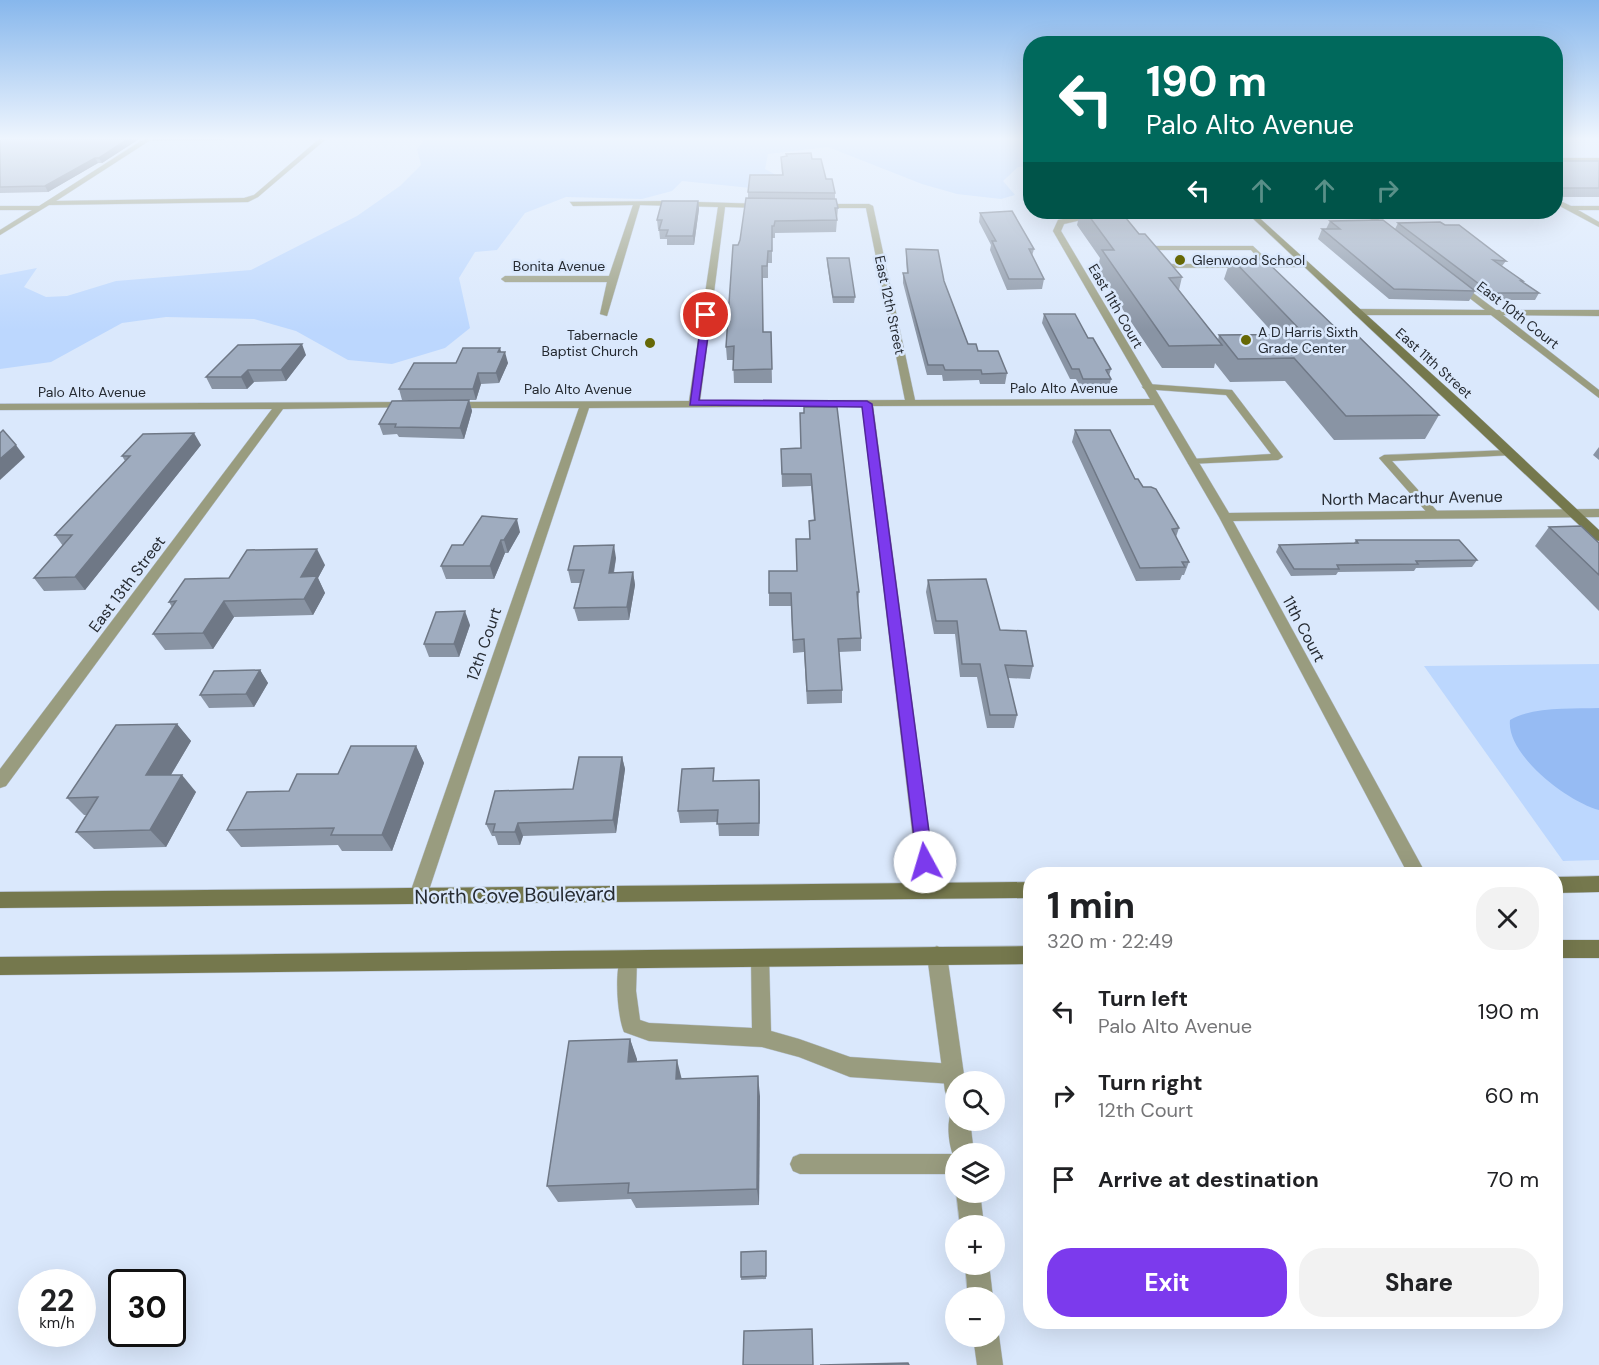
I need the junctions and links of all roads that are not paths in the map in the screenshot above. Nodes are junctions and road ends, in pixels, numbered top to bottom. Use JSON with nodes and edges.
{"nodes":[{"id":1,"x":48,"y":203,"type":"edge"},
{"id":2,"x":137,"y":203,"type":"edge"},
{"id":3,"x":637,"y":203,"type":"junction"},
{"id":4,"x":573,"y":204,"type":"dead end"},
{"id":5,"x":1563,"y":204,"type":"edge"},
{"id":6,"x":45,"y":205,"type":"junction"},
{"id":7,"x":722,"y":206,"type":"junction"},
{"id":8,"x":779,"y":206,"type":"edge"},
{"id":9,"x":813,"y":206,"type":"edge"},
{"id":10,"x":0,"y":208,"type":"edge"},
{"id":11,"x":1563,"y":208,"type":"edge"},
{"id":12,"x":1570,"y":208,"type":"junction"},
{"id":13,"x":1599,"y":208,"type":"edge"},
{"id":14,"x":1075,"y":219,"type":"edge"},
{"id":15,"x":1257,"y":219,"type":"edge"},
{"id":16,"x":1374,"y":219,"type":"edge"},
{"id":17,"x":1599,"y":225,"type":"edge"},
{"id":18,"x":0,"y":233,"type":"edge"},
{"id":19,"x":1402,"y":241,"type":"edge"},
{"id":20,"x":1306,"y":265,"type":"junction"},
{"id":21,"x":1270,"y":266,"type":"junction"},
{"id":22,"x":1448,"y":277,"type":"edge"},
{"id":23,"x":505,"y":279,"type":"dead end"},
{"id":24,"x":612,"y":279,"type":"junction"},
{"id":25,"x":1356,"y":312,"type":"junction"},
{"id":26,"x":1494,"y":313,"type":"junction"},
{"id":27,"x":1599,"y":313,"type":"edge"},
{"id":28,"x":604,"y":314,"type":"dead end"},
{"id":29,"x":1147,"y":387,"type":"junction"},
{"id":30,"x":1599,"y":395,"type":"edge"},
{"id":31,"x":1156,"y":402,"type":"junction"},
{"id":32,"x":694,"y":403,"type":"junction"},
{"id":33,"x":585,"y":404,"type":"junction"},
{"id":34,"x":867,"y":404,"type":"junction"},
{"id":35,"x":911,"y":404,"type":"junction"},
{"id":36,"x":421,"y":405,"type":"edge"},
{"id":37,"x":444,"y":405,"type":"edge"},
{"id":38,"x":280,"y":406,"type":"junction"},
{"id":39,"x":0,"y":408,"type":"edge"},
{"id":40,"x":1510,"y":453,"type":"junction"},
{"id":41,"x":1192,"y":462,"type":"junction"},
{"id":42,"x":1574,"y":513,"type":"junction"},
{"id":43,"x":1599,"y":513,"type":"edge"},
{"id":44,"x":1434,"y":514,"type":"junction"},
{"id":45,"x":1225,"y":517,"type":"junction"},
{"id":46,"x":1599,"y":537,"type":"edge"},
{"id":47,"x":0,"y":781,"type":"edge"},
{"id":48,"x":1413,"y":867,"type":"edge"},
{"id":49,"x":1599,"y":884,"type":"edge"},
{"id":50,"x":1563,"y":885,"type":"edge"},
{"id":51,"x":928,"y":890,"type":"junction"},
{"id":52,"x":1023,"y":890,"type":"edge"},
{"id":53,"x":418,"y":896,"type":"junction"},
{"id":54,"x":0,"y":900,"type":"edge"},
{"id":55,"x":1563,"y":949,"type":"edge"},
{"id":56,"x":1599,"y":949,"type":"edge"},
{"id":57,"x":1023,"y":955,"type":"edge"},
{"id":58,"x":937,"y":956,"type":"junction"},
{"id":59,"x":760,"y":957,"type":"junction"},
{"id":60,"x":628,"y":959,"type":"junction"},
{"id":61,"x":0,"y":966,"type":"edge"},
{"id":62,"x":762,"y":1038,"type":"junction"},
{"id":63,"x":952,"y":1071,"type":"edge"},
{"id":64,"x":945,"y":1082,"type":"edge"},
{"id":65,"x":800,"y":1164,"type":"dead end"},
{"id":66,"x":945,"y":1164,"type":"edge"},
{"id":67,"x":988,"y":1347,"type":"edge"},
{"id":68,"x":990,"y":1365,"type":"edge"}],
"edges":[{"from":1,"to":6,"type":"street"},
{"from":2,"to":6,"type":"street"},
{"from":3,"to":4,"type":"street"},
{"from":3,"to":7,"type":"street"},
{"from":3,"to":24,"type":"street"},
{"from":5,"to":12,"type":"street"},
{"from":6,"to":10,"type":"street"},
{"from":6,"to":18,"type":"street"},
{"from":7,"to":8,"type":"street"},
{"from":7,"to":32,"type":"street"},
{"from":9,"to":35,"type":"street","name":"East 12th Street"},
{"from":11,"to":12,"type":"street"},
{"from":12,"to":13,"type":"street"},
{"from":12,"to":17,"type":"street"},
{"from":14,"to":29,"type":"street","name":"East 11th Court"},
{"from":15,"to":20,"type":"main road","name":"East 11th Street"},
{"from":16,"to":19,"type":"street"},
{"from":20,"to":21,"type":"lane"},
{"from":20,"to":25,"type":"main road","name":"East 11th Street"},
{"from":21,"to":21,"type":"lane"},
{"from":22,"to":26,"type":"street","name":"East 10th Court"},
{"from":23,"to":24,"type":"street","name":"Bonita Avenue"},
{"from":24,"to":28,"type":"street"},
{"from":25,"to":26,"type":"street"},
{"from":25,"to":40,"type":"main road","name":"East 11th Street"},
{"from":26,"to":27,"type":"street"},
{"from":26,"to":30,"type":"street","name":"East 10th Court"},
{"from":29,"to":31,"type":"street","name":"East 11th Court"},
{"from":29,"to":41,"type":"lane"},
{"from":31,"to":35,"type":"street","name":"Palo Alto Avenue"},
{"from":31,"to":41,"type":"street","name":"11th Court"},
{"from":32,"to":33,"type":"street","name":"Palo Alto Avenue"},
{"from":32,"to":34,"type":"street","name":"Palo Alto Avenue"},
{"from":33,"to":37,"type":"street","name":"Palo Alto Avenue"},
{"from":33,"to":53,"type":"street","name":"12th Court"},
{"from":34,"to":35,"type":"street","name":"Palo Alto Avenue"},
{"from":34,"to":51,"type":"street"},
{"from":36,"to":38,"type":"street","name":"Palo Alto Avenue"},
{"from":38,"to":39,"type":"street","name":"Palo Alto Avenue"},
{"from":38,"to":47,"type":"street","name":"East 13th Street"},
{"from":40,"to":42,"type":"main road","name":"East 11th Street"},
{"from":40,"to":44,"type":"lane"},
{"from":41,"to":45,"type":"street","name":"11th Court"},
{"from":42,"to":43,"type":"street","name":"North Macarthur Avenue"},
{"from":42,"to":44,"type":"street","name":"North Macarthur Avenue"},
{"from":42,"to":46,"type":"main road","name":"East 11th Street"},
{"from":44,"to":45,"type":"street","name":"North Macarthur Avenue"},
{"from":45,"to":48,"type":"street","name":"11th Court"},
{"from":49,"to":50,"type":"main road"},
{"from":51,"to":52,"type":"main road","name":"North Cove Boulevard"},
{"from":51,"to":53,"type":"main road","name":"North Cove Boulevard"},
{"from":53,"to":54,"type":"main road","name":"North Cove Boulevard"},
{"from":55,"to":56,"type":"main road"},
{"from":57,"to":58,"type":"main road"},
{"from":58,"to":59,"type":"main road"},
{"from":58,"to":63,"type":"street"},
{"from":59,"to":60,"type":"main road"},
{"from":59,"to":62,"type":"lane"},
{"from":60,"to":61,"type":"main road"},
{"from":60,"to":62,"type":"lane"},
{"from":62,"to":64,"type":"lane"},
{"from":65,"to":66,"type":"lane"},
{"from":67,"to":68,"type":"street"}]}
